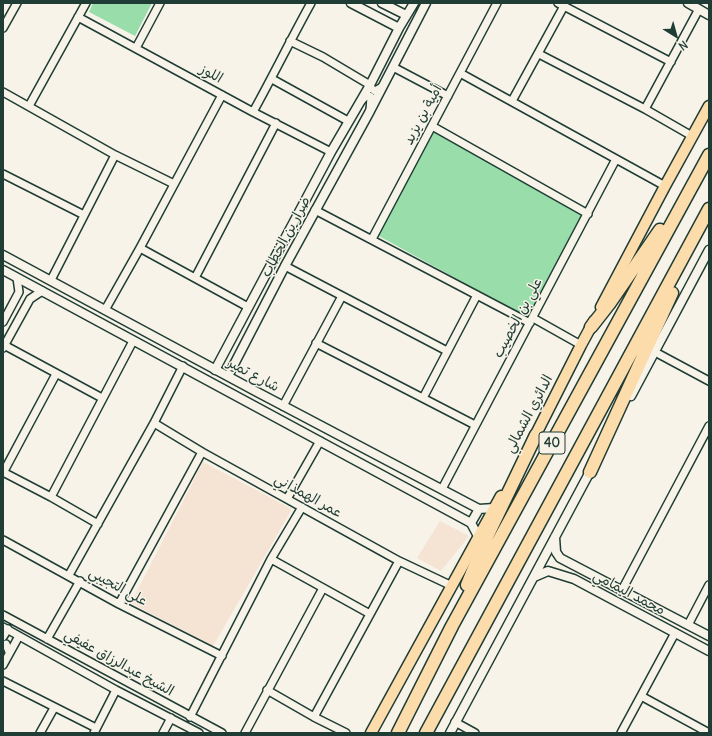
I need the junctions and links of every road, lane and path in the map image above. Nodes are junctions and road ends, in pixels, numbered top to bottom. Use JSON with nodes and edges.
{"nodes":[{"id":1,"x":17,"y":3,"type":"edge"},
{"id":2,"x":86,"y":3,"type":"edge"},
{"id":3,"x":160,"y":3,"type":"edge"},
{"id":4,"x":311,"y":3,"type":"edge"},
{"id":5,"x":351,"y":3,"type":"edge"},
{"id":6,"x":382,"y":3,"type":"edge"},
{"id":7,"x":425,"y":3,"type":"edge"},
{"id":8,"x":497,"y":3,"type":"edge"},
{"id":9,"x":688,"y":3,"type":"edge"},
{"id":10,"x":413,"y":5,"type":"edge"},
{"id":11,"x":561,"y":5,"type":"edge"},
{"id":12,"x":699,"y":9,"type":"junction"},
{"id":13,"x":397,"y":11,"type":"junction"},
{"id":14,"x":709,"y":14,"type":"edge"},
{"id":15,"x":406,"y":15,"type":"junction"},
{"id":16,"x":78,"y":17,"type":"junction"},
{"id":17,"x":390,"y":24,"type":"junction"},
{"id":18,"x":3,"y":28,"type":"edge"},
{"id":19,"x":399,"y":28,"type":"junction"},
{"id":20,"x":290,"y":41,"type":"junction"},
{"id":21,"x":136,"y":48,"type":"junction"},
{"id":22,"x":538,"y":54,"type":"junction"},
{"id":23,"x":671,"y":62,"type":"junction"},
{"id":24,"x":393,"y":66,"type":"junction"},
{"id":25,"x":460,"y":73,"type":"junction"},
{"id":26,"x":272,"y":79,"type":"junction"},
{"id":27,"x":370,"y":85,"type":"junction"},
{"id":28,"x":382,"y":87,"type":"junction"},
{"id":29,"x":3,"y":92,"type":"edge"},
{"id":30,"x":222,"y":95,"type":"junction"},
{"id":31,"x":448,"y":96,"type":"junction"},
{"id":32,"x":512,"y":102,"type":"junction"},
{"id":33,"x":357,"y":105,"type":"junction"},
{"id":34,"x":29,"y":106,"type":"junction"},
{"id":35,"x":709,"y":106,"type":"edge"},
{"id":36,"x":645,"y":109,"type":"junction"},
{"id":37,"x":370,"y":111,"type":"junction"},
{"id":38,"x":253,"y":112,"type":"junction"},
{"id":39,"x":348,"y":121,"type":"junction"},
{"id":40,"x":276,"y":123,"type":"junction"},
{"id":41,"x":432,"y":126,"type":"junction"},
{"id":42,"x":692,"y":136,"type":"junction"},
{"id":43,"x":331,"y":152,"type":"junction"},
{"id":44,"x":116,"y":155,"type":"junction"},
{"id":45,"x":709,"y":155,"type":"edge"},
{"id":46,"x":616,"y":159,"type":"junction"},
{"id":47,"x":3,"y":174,"type":"edge"},
{"id":48,"x":698,"y":174,"type":"junction"},
{"id":49,"x":174,"y":184,"type":"junction"},
{"id":50,"x":665,"y":186,"type":"junction"},
{"id":51,"x":709,"y":209,"type":"edge"},
{"id":52,"x":314,"y":210,"type":"junction"},
{"id":53,"x":588,"y":214,"type":"junction"},
{"id":54,"x":84,"y":215,"type":"junction"},
{"id":55,"x":700,"y":225,"type":"junction"},
{"id":56,"x":372,"y":239,"type":"junction"},
{"id":57,"x":140,"y":248,"type":"junction"},
{"id":58,"x":709,"y":250,"type":"edge"},
{"id":59,"x":3,"y":255,"type":"edge"},
{"id":60,"x":285,"y":266,"type":"junction"},
{"id":61,"x":3,"y":270,"type":"edge"},
{"id":62,"x":17,"y":278,"type":"junction"},
{"id":63,"x":195,"y":278,"type":"junction"},
{"id":64,"x":51,"y":280,"type":"junction"},
{"id":65,"x":42,"y":291,"type":"junction"},
{"id":66,"x":19,"y":292,"type":"junction"},
{"id":67,"x":477,"y":295,"type":"junction"},
{"id":68,"x":342,"y":296,"type":"junction"},
{"id":69,"x":30,"y":299,"type":"junction"},
{"id":70,"x":248,"y":307,"type":"junction"},
{"id":71,"x":105,"y":310,"type":"junction"},
{"id":72,"x":531,"y":321,"type":"junction"},
{"id":73,"x":3,"y":322,"type":"edge"},
{"id":74,"x":591,"y":327,"type":"junction"},
{"id":75,"x":133,"y":341,"type":"junction"},
{"id":76,"x":316,"y":343,"type":"junction"},
{"id":77,"x":581,"y":344,"type":"junction"},
{"id":78,"x":4,"y":346,"type":"edge"},
{"id":79,"x":447,"y":351,"type":"junction"},
{"id":80,"x":654,"y":352,"type":"junction"},
{"id":81,"x":221,"y":359,"type":"junction"},
{"id":82,"x":234,"y":365,"type":"junction"},
{"id":83,"x":183,"y":366,"type":"junction"},
{"id":84,"x":215,"y":370,"type":"junction"},
{"id":85,"x":56,"y":374,"type":"junction"},
{"id":86,"x":228,"y":376,"type":"junction"},
{"id":87,"x":709,"y":381,"type":"edge"},
{"id":88,"x":245,"y":386,"type":"junction"},
{"id":89,"x":255,"y":391,"type":"junction"},
{"id":90,"x":239,"y":397,"type":"junction"},
{"id":91,"x":102,"y":398,"type":"junction"},
{"id":92,"x":423,"y":398,"type":"junction"},
{"id":93,"x":248,"y":402,"type":"junction"},
{"id":94,"x":283,"y":406,"type":"junction"},
{"id":95,"x":154,"y":423,"type":"junction"},
{"id":96,"x":475,"y":425,"type":"junction"},
{"id":97,"x":709,"y":426,"type":"edge"},
{"id":98,"x":536,"y":435,"type":"junction"},
{"id":99,"x":320,"y":440,"type":"junction"},
{"id":100,"x":202,"y":452,"type":"junction"},
{"id":101,"x":3,"y":472,"type":"edge"},
{"id":102,"x":590,"y":472,"type":"junction"},
{"id":103,"x":442,"y":489,"type":"junction"},
{"id":104,"x":51,"y":497,"type":"junction"},
{"id":105,"x":286,"y":498,"type":"junction"},
{"id":106,"x":302,"y":507,"type":"junction"},
{"id":107,"x":494,"y":508,"type":"junction"},
{"id":108,"x":479,"y":509,"type":"junction"},
{"id":109,"x":471,"y":523,"type":"junction"},
{"id":110,"x":98,"y":524,"type":"junction"},
{"id":111,"x":478,"y":536,"type":"junction"},
{"id":112,"x":555,"y":536,"type":"junction"},
{"id":113,"x":3,"y":540,"type":"edge"},
{"id":114,"x":271,"y":559,"type":"junction"},
{"id":115,"x":399,"y":561,"type":"junction"},
{"id":116,"x":580,"y":568,"type":"junction"},
{"id":117,"x":69,"y":576,"type":"junction"},
{"id":118,"x":534,"y":577,"type":"junction"},
{"id":119,"x":574,"y":579,"type":"junction"},
{"id":120,"x":80,"y":582,"type":"junction"},
{"id":121,"x":709,"y":585,"type":"edge"},
{"id":122,"x":452,"y":586,"type":"junction"},
{"id":123,"x":323,"y":588,"type":"junction"},
{"id":124,"x":622,"y":590,"type":"junction"},
{"id":125,"x":119,"y":604,"type":"junction"},
{"id":126,"x":370,"y":614,"type":"junction"},
{"id":127,"x":3,"y":616,"type":"edge"},
{"id":128,"x":688,"y":625,"type":"junction"},
{"id":129,"x":452,"y":626,"type":"junction"},
{"id":130,"x":5,"y":628,"type":"edge"},
{"id":131,"x":675,"y":633,"type":"junction"},
{"id":132,"x":19,"y":636,"type":"junction"},
{"id":133,"x":709,"y":636,"type":"edge"},
{"id":134,"x":3,"y":637,"type":"edge"},
{"id":135,"x":47,"y":639,"type":"junction"},
{"id":136,"x":3,"y":645,"type":"edge"},
{"id":137,"x":709,"y":651,"type":"edge"},
{"id":138,"x":9,"y":652,"type":"junction"},
{"id":139,"x":222,"y":656,"type":"junction"},
{"id":140,"x":3,"y":665,"type":"edge"},
{"id":141,"x":3,"y":681,"type":"edge"},
{"id":142,"x":116,"y":690,"type":"junction"},
{"id":143,"x":267,"y":690,"type":"junction"},
{"id":144,"x":641,"y":696,"type":"junction"},
{"id":145,"x":54,"y":708,"type":"junction"},
{"id":146,"x":190,"y":717,"type":"junction"},
{"id":147,"x":314,"y":717,"type":"junction"},
{"id":148,"x":171,"y":718,"type":"junction"},
{"id":149,"x":455,"y":722,"type":"junction"},
{"id":150,"x":95,"y":731,"type":"edge"},
{"id":151,"x":40,"y":733,"type":"edge"},
{"id":152,"x":163,"y":733,"type":"edge"},
{"id":153,"x":199,"y":733,"type":"edge"},
{"id":154,"x":222,"y":733,"type":"edge"},
{"id":155,"x":244,"y":733,"type":"edge"},
{"id":156,"x":346,"y":733,"type":"edge"},
{"id":157,"x":371,"y":733,"type":"edge"},
{"id":158,"x":398,"y":733,"type":"edge"},
{"id":159,"x":426,"y":733,"type":"edge"},
{"id":160,"x":450,"y":733,"type":"edge"},
{"id":161,"x":476,"y":733,"type":"edge"},
{"id":162,"x":621,"y":733,"type":"edge"},
{"id":163,"x":709,"y":733,"type":"edge"}],
"edges":[{"from":1,"to":18,"type":"street"},
{"from":2,"to":16,"type":"street"},
{"from":3,"to":21,"type":"street"},
{"from":4,"to":20,"type":"street"},
{"from":5,"to":17,"type":"street"},
{"from":6,"to":13,"type":"street"},
{"from":7,"to":24,"type":"street","name":"ضرار بن الخطاب"},
{"from":8,"to":25,"type":"street","name":"أمية بن يزيد"},
{"from":9,"to":12,"type":"street"},
{"from":10,"to":15,"type":"street","name":"ضرار بن الخطاب"},
{"from":11,"to":22,"type":"street"},
{"from":11,"to":23,"type":"street"},
{"from":12,"to":14,"type":"street"},
{"from":12,"to":23,"type":"street"},
{"from":13,"to":15,"type":"street"},
{"from":13,"to":17,"type":"street"},
{"from":15,"to":19,"type":"street","name":"ضرار بن الخطاب"},
{"from":16,"to":21,"type":"street","name":"اللوز"},
{"from":16,"to":34,"type":"street"},
{"from":17,"to":19,"type":"street"},
{"from":19,"to":27,"type":"street","name":"ضرار بن الخطاب"},
{"from":20,"to":26,"type":"street"},
{"from":20,"to":27,"type":"street"},
{"from":21,"to":30,"type":"street","name":"اللوز"},
{"from":22,"to":32,"type":"street"},
{"from":22,"to":36,"type":"street"},
{"from":23,"to":36,"type":"street"},
{"from":24,"to":28,"type":"street","name":"ضرار بن الخطاب"},
{"from":24,"to":31,"type":"street"},
{"from":25,"to":31,"type":"street","name":"أمية بن يزيد"},
{"from":25,"to":32,"type":"street"},
{"from":26,"to":38,"type":"street"},
{"from":26,"to":39,"type":"street"},
{"from":27,"to":28,"type":"street"},
{"from":27,"to":33,"type":"street","name":"ضرار بن الخطاب"},
{"from":28,"to":37,"type":"street","name":"ضرار بن الخطاب"},
{"from":29,"to":34,"type":"street"},
{"from":30,"to":38,"type":"street","name":"اللوز"},
{"from":30,"to":49,"type":"street"},
{"from":31,"to":41,"type":"street","name":"أمية بن يزيد"},
{"from":32,"to":46,"type":"street"},
{"from":33,"to":37,"type":"street"},
{"from":33,"to":39,"type":"street","name":"ضرار بن الخطاب"},
{"from":34,"to":44,"type":"street"},
{"from":35,"to":42,"type":"main road","name":"الدائري الشمالي"},
{"from":36,"to":42,"type":"street"},
{"from":37,"to":52,"type":"street","name":"ضرار بن الخطاب"},
{"from":38,"to":40,"type":"street","name":"اللوز"},
{"from":39,"to":43,"type":"street","name":"ضرار بن الخطاب"},
{"from":40,"to":43,"type":"street","name":"اللوز"},
{"from":40,"to":63,"type":"street"},
{"from":41,"to":53,"type":"street"},
{"from":41,"to":56,"type":"street","name":"أمية بن يزيد"},
{"from":42,"to":50,"type":"main road","name":"الدائري الشمالي"},
{"from":43,"to":70,"type":"street","name":"ضرار بن الخطاب"},
{"from":44,"to":49,"type":"street"},
{"from":44,"to":54,"type":"street"},
{"from":45,"to":48,"type":"highway","number":"40"},
{"from":46,"to":50,"type":"street"},
{"from":46,"to":53,"type":"street","name":"علي بن الخصيب"},
{"from":47,"to":54,"type":"street"},
{"from":48,"to":74,"type":"highway"},
{"from":48,"to":129,"type":"highway","number":"40"},
{"from":49,"to":57,"type":"street"},
{"from":50,"to":74,"type":"main road","name":"الدائري الشمالي"},
{"from":51,"to":55,"type":"highway","number":"40"},
{"from":52,"to":56,"type":"street"},
{"from":52,"to":60,"type":"street","name":"ضرار بن الخطاب"},
{"from":53,"to":72,"type":"street","name":"علي بن الخصيب"},
{"from":54,"to":64,"type":"street"},
{"from":55,"to":102,"type":"highway"},
{"from":55,"to":159,"type":"highway","number":"40"},
{"from":56,"to":67,"type":"street"},
{"from":57,"to":63,"type":"street"},
{"from":57,"to":71,"type":"street"},
{"from":58,"to":80,"type":"street"},
{"from":59,"to":64,"type":"street","name":"شارع تمير"},
{"from":60,"to":68,"type":"street"},
{"from":60,"to":82,"type":"street","name":"ضرار بن الخطاب"},
{"from":61,"to":62,"type":"street"},
{"from":62,"to":65,"type":"street"},
{"from":62,"to":66,"type":"street"},
{"from":63,"to":70,"type":"street"},
{"from":64,"to":71,"type":"street","name":"شارع تمير"},
{"from":65,"to":69,"type":"street"},
{"from":65,"to":75,"type":"street"},
{"from":66,"to":69,"type":"street"},
{"from":66,"to":73,"type":"street"},
{"from":67,"to":72,"type":"street"},
{"from":67,"to":79,"type":"street"},
{"from":68,"to":76,"type":"street"},
{"from":68,"to":79,"type":"street"},
{"from":69,"to":78,"type":"street"},
{"from":70,"to":81,"type":"street","name":"ضرار بن الخطاب"},
{"from":71,"to":84,"type":"street","name":"شارع تمير"},
{"from":72,"to":77,"type":"street"},
{"from":72,"to":96,"type":"street","name":"علي بن الخصيب"},
{"from":74,"to":77,"type":"main road","name":"الدائري الشمالي"},
{"from":75,"to":83,"type":"street"},
{"from":75,"to":91,"type":"street"},
{"from":76,"to":92,"type":"street"},
{"from":76,"to":94,"type":"street"},
{"from":77,"to":98,"type":"main road","name":"الدائري الشمالي"},
{"from":78,"to":85,"type":"street"},
{"from":79,"to":92,"type":"street"},
{"from":80,"to":87,"type":"street"},
{"from":80,"to":102,"type":"street"},
{"from":81,"to":82,"type":"street"},
{"from":81,"to":84,"type":"street","name":"ضرار بن الخطاب"},
{"from":82,"to":86,"type":"street","name":"ضرار بن الخطاب"},
{"from":83,"to":90,"type":"street"},
{"from":83,"to":95,"type":"street"},
{"from":84,"to":86,"type":"street","name":"شارع تمير"},
{"from":85,"to":91,"type":"street"},
{"from":85,"to":101,"type":"street"},
{"from":86,"to":88,"type":"street","name":"شارع تمير"},
{"from":88,"to":89,"type":"street","name":"شارع تمير"},
{"from":88,"to":90,"type":"street"},
{"from":89,"to":93,"type":"street"},
{"from":89,"to":94,"type":"street","name":"شارع تمير"},
{"from":90,"to":93,"type":"street"},
{"from":91,"to":104,"type":"street"},
{"from":92,"to":96,"type":"street"},
{"from":93,"to":99,"type":"street"},
{"from":94,"to":103,"type":"street","name":"شارع تمير"},
{"from":95,"to":100,"type":"street","name":"عمر الهمذاني"},
{"from":95,"to":110,"type":"street"},
{"from":96,"to":103,"type":"street","name":"علي بن الخصيب"},
{"from":97,"to":124,"type":"street"},
{"from":98,"to":107,"type":"main road","name":"الدائري الشمالي"},
{"from":98,"to":129,"type":"highway"},
{"from":99,"to":105,"type":"street"},
{"from":99,"to":109,"type":"street"},
{"from":100,"to":105,"type":"street","name":"عمر الهمذاني"},
{"from":100,"to":125,"type":"street"},
{"from":101,"to":104,"type":"street"},
{"from":102,"to":112,"type":"street"},
{"from":103,"to":108,"type":"street","name":"شارع تمير"},
{"from":104,"to":110,"type":"street"},
{"from":105,"to":106,"type":"street","name":"عمر الهمذاني"},
{"from":106,"to":114,"type":"street"},
{"from":106,"to":115,"type":"street","name":"عمر الهمذاني"},
{"from":107,"to":108,"type":"street"},
{"from":107,"to":111,"type":"main road","name":"الدائري الشمالي"},
{"from":108,"to":109,"type":"street"},
{"from":109,"to":111,"type":"street"},
{"from":110,"to":117,"type":"street"},
{"from":111,"to":122,"type":"main road","name":"الدائري الشمالي"},
{"from":112,"to":116,"type":"street","name":"محمد اليمامي"},
{"from":112,"to":118,"type":"street"},
{"from":113,"to":117,"type":"street","name":"علي التجيبي"},
{"from":114,"to":123,"type":"street"},
{"from":114,"to":139,"type":"street"},
{"from":115,"to":122,"type":"street","name":"عمر الهمذاني"},
{"from":115,"to":126,"type":"street"},
{"from":116,"to":119,"type":"street"},
{"from":116,"to":124,"type":"street","name":"محمد اليمامي"},
{"from":117,"to":120,"type":"street","name":"علي التجيبي"},
{"from":118,"to":119,"type":"street","name":"محمد اليمامي"},
{"from":118,"to":149,"type":"street"},
{"from":119,"to":131,"type":"street","name":"محمد اليمامي"},
{"from":120,"to":125,"type":"street","name":"علي التجيبي"},
{"from":120,"to":135,"type":"street"},
{"from":121,"to":128,"type":"street"},
{"from":122,"to":157,"type":"main road","name":"الدائري الشمالي"},
{"from":123,"to":126,"type":"street"},
{"from":123,"to":143,"type":"street"},
{"from":124,"to":128,"type":"street","name":"محمد اليمامي"},
{"from":125,"to":139,"type":"street","name":"علي التجيبي"},
{"from":126,"to":147,"type":"street"},
{"from":127,"to":135,"type":"street","name":"الشيخ عبدالرزاق عفيفي"},
{"from":128,"to":133,"type":"street","name":"محمد اليمامي"},
{"from":129,"to":158,"type":"highway","number":"40"},
{"from":130,"to":132,"type":"street","name":"الشيخ عبدالرزاق عفيفي"},
{"from":130,"to":134,"type":"street"},
{"from":131,"to":137,"type":"street","name":"محمد اليمامي"},
{"from":131,"to":144,"type":"street"},
{"from":132,"to":138,"type":"street"},
{"from":132,"to":142,"type":"street","name":"الشيخ عبدالرزاق عفيفي"},
{"from":135,"to":146,"type":"street","name":"الشيخ عبدالرزاق عفيفي"},
{"from":136,"to":138,"type":"street"},
{"from":138,"to":140,"type":"street"},
{"from":139,"to":146,"type":"street"},
{"from":141,"to":145,"type":"street"},
{"from":142,"to":148,"type":"street","name":"الشيخ عبدالرزاق عفيفي"},
{"from":142,"to":150,"type":"street"},
{"from":143,"to":147,"type":"street"},
{"from":143,"to":155,"type":"street"},
{"from":144,"to":162,"type":"street"},
{"from":144,"to":163,"type":"street"},
{"from":145,"to":150,"type":"street"},
{"from":145,"to":151,"type":"street"},
{"from":146,"to":154,"type":"street","name":"الشيخ عبدالرزاق عفيفي"},
{"from":147,"to":156,"type":"street"},
{"from":148,"to":152,"type":"street"},
{"from":148,"to":153,"type":"street","name":"الشيخ عبدالرزاق عفيفي"},
{"from":149,"to":160,"type":"street"},
{"from":149,"to":161,"type":"street"}]}
